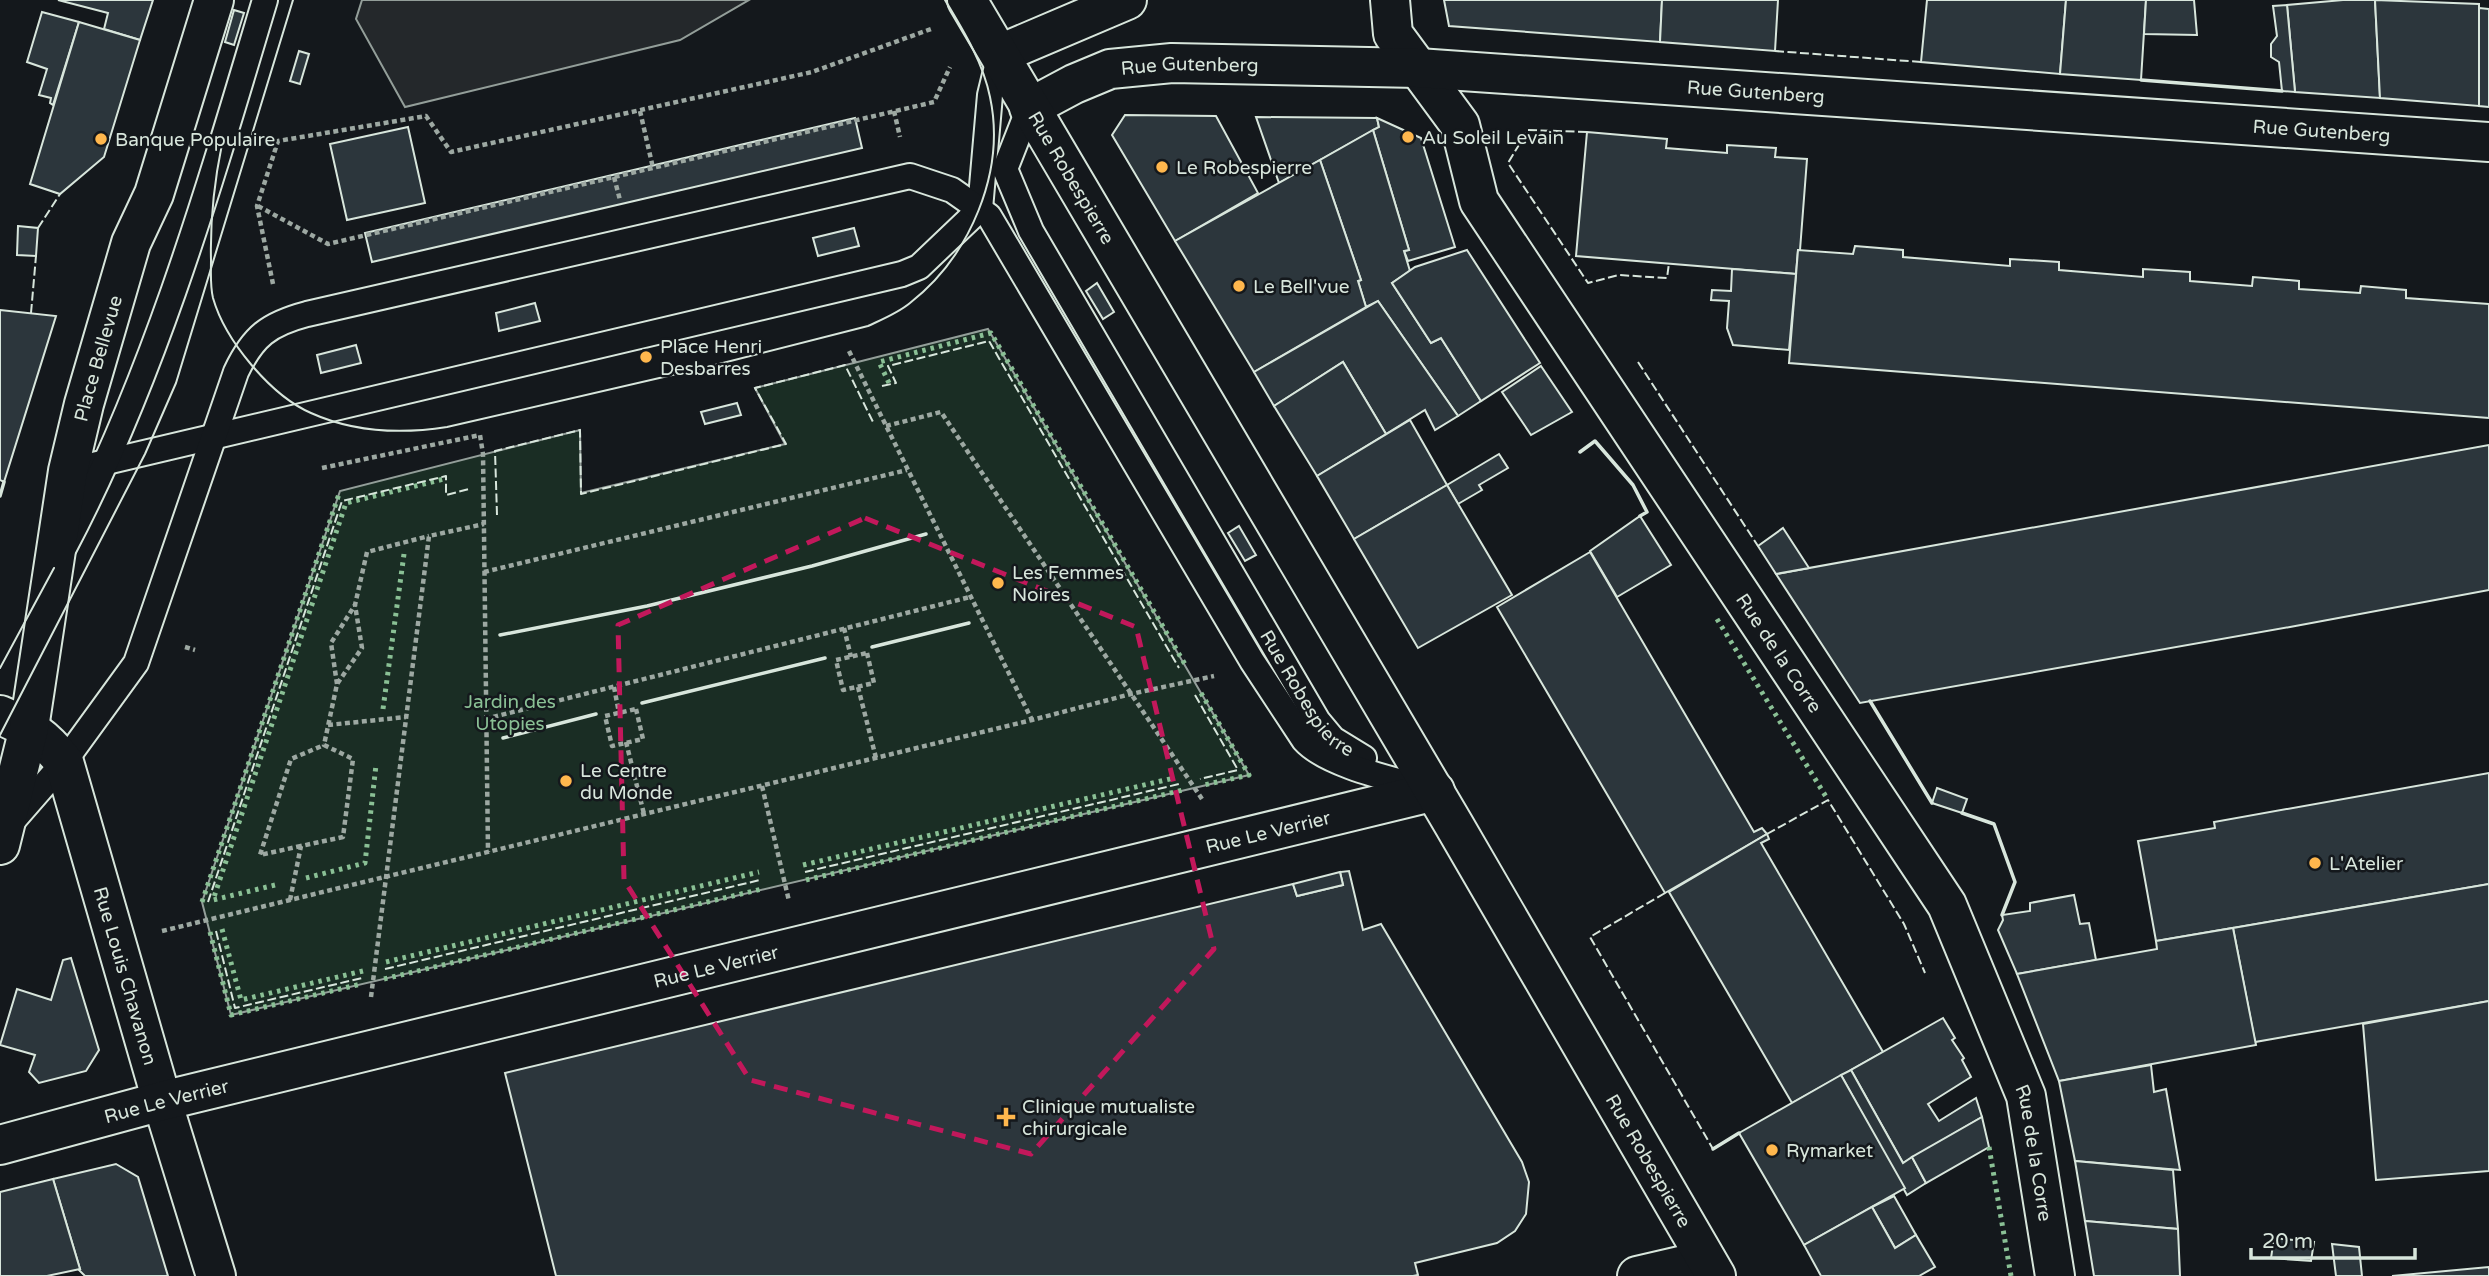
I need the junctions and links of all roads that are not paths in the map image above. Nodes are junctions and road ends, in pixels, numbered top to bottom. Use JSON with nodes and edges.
{"nodes":[{"id":1,"x":214,"y":0,"type":"edge"},
{"id":2,"x":265,"y":0,"type":"edge"},
{"id":3,"x":967,"y":0,"type":"edge"},
{"id":4,"x":1127,"y":0,"type":"edge"},
{"id":5,"x":1390,"y":0,"type":"edge"},
{"id":6,"x":1000,"y":54,"type":"junction"},
{"id":7,"x":1418,"y":68,"type":"junction"},
{"id":8,"x":1029,"y":107,"type":"junction"},
{"id":9,"x":2489,"y":142,"type":"edge"},
{"id":10,"x":980,"y":209,"type":"junction"},
{"id":11,"x":1027,"y":220,"type":"junction"},
{"id":12,"x":215,"y":435,"type":"junction"},
{"id":13,"x":107,"y":462,"type":"junction"},
{"id":14,"x":68,"y":471,"type":"junction"},
{"id":15,"x":54,"y":568,"type":"junction"},
{"id":16,"x":14,"y":721,"type":"edge"},
{"id":17,"x":64,"y":762,"type":"junction"},
{"id":18,"x":1434,"y":791,"type":"junction"},
{"id":19,"x":3,"y":837,"type":"edge"},
{"id":20,"x":162,"y":1101,"type":"junction"},
{"id":21,"x":0,"y":1145,"type":"edge"},
{"id":22,"x":1711,"y":1268,"type":"edge"},
{"id":23,"x":216,"y":1276,"type":"edge"},
{"id":24,"x":1637,"y":1276,"type":"edge"},
{"id":25,"x":2055,"y":1276,"type":"edge"}],
"edges":[{"from":1,"to":14,"type":"street","name":"Place Bellevue"},
{"from":2,"to":13,"type":"lane"},
{"from":3,"to":6,"type":"street"},
{"from":4,"to":6,"type":"street"},
{"from":5,"to":7,"type":"street","name":"Rue de la Corre"},
{"from":6,"to":8,"type":"street"},
{"from":6,"to":10,"type":"lane"},
{"from":7,"to":8,"type":"street","name":"Rue Gutenberg"},
{"from":7,"to":9,"type":"street","name":"Rue Gutenberg"},
{"from":7,"to":25,"type":"street","name":"Rue de la Corre"},
{"from":8,"to":11,"type":"lane","name":"Rue Robespierre"},
{"from":8,"to":18,"type":"street","name":"Rue Robespierre"},
{"from":10,"to":11,"type":"lane"},
{"from":10,"to":12,"type":"lane"},
{"from":10,"to":12,"type":"lane"},
{"from":10,"to":18,"type":"lane","name":"Rue Robespierre"},
{"from":11,"to":18,"type":"lane","name":"Rue Robespierre"},
{"from":12,"to":13,"type":"lane"},
{"from":12,"to":17,"type":"lane"},
{"from":13,"to":14,"type":"lane"},
{"from":13,"to":15,"type":"lane"},
{"from":14,"to":15,"type":"street","name":"Place Bellevue"},
{"from":15,"to":16,"type":"street","name":"Place Bellevue"},
{"from":16,"to":17,"type":"street","name":"Rue Louis Chavanon"},
{"from":16,"to":19,"type":"street","name":"Place Bellevue"},
{"from":17,"to":19,"type":"lane"},
{"from":17,"to":20,"type":"street","name":"Rue Louis Chavanon"},
{"from":18,"to":20,"type":"street","name":"Rue Le Verrier"},
{"from":18,"to":22,"type":"street","name":"Rue Robespierre"},
{"from":20,"to":21,"type":"street","name":"Rue Le Verrier"},
{"from":20,"to":23,"type":"street","name":"Rue Louis Chavanon"},
{"from":22,"to":24,"type":"street"}]}
